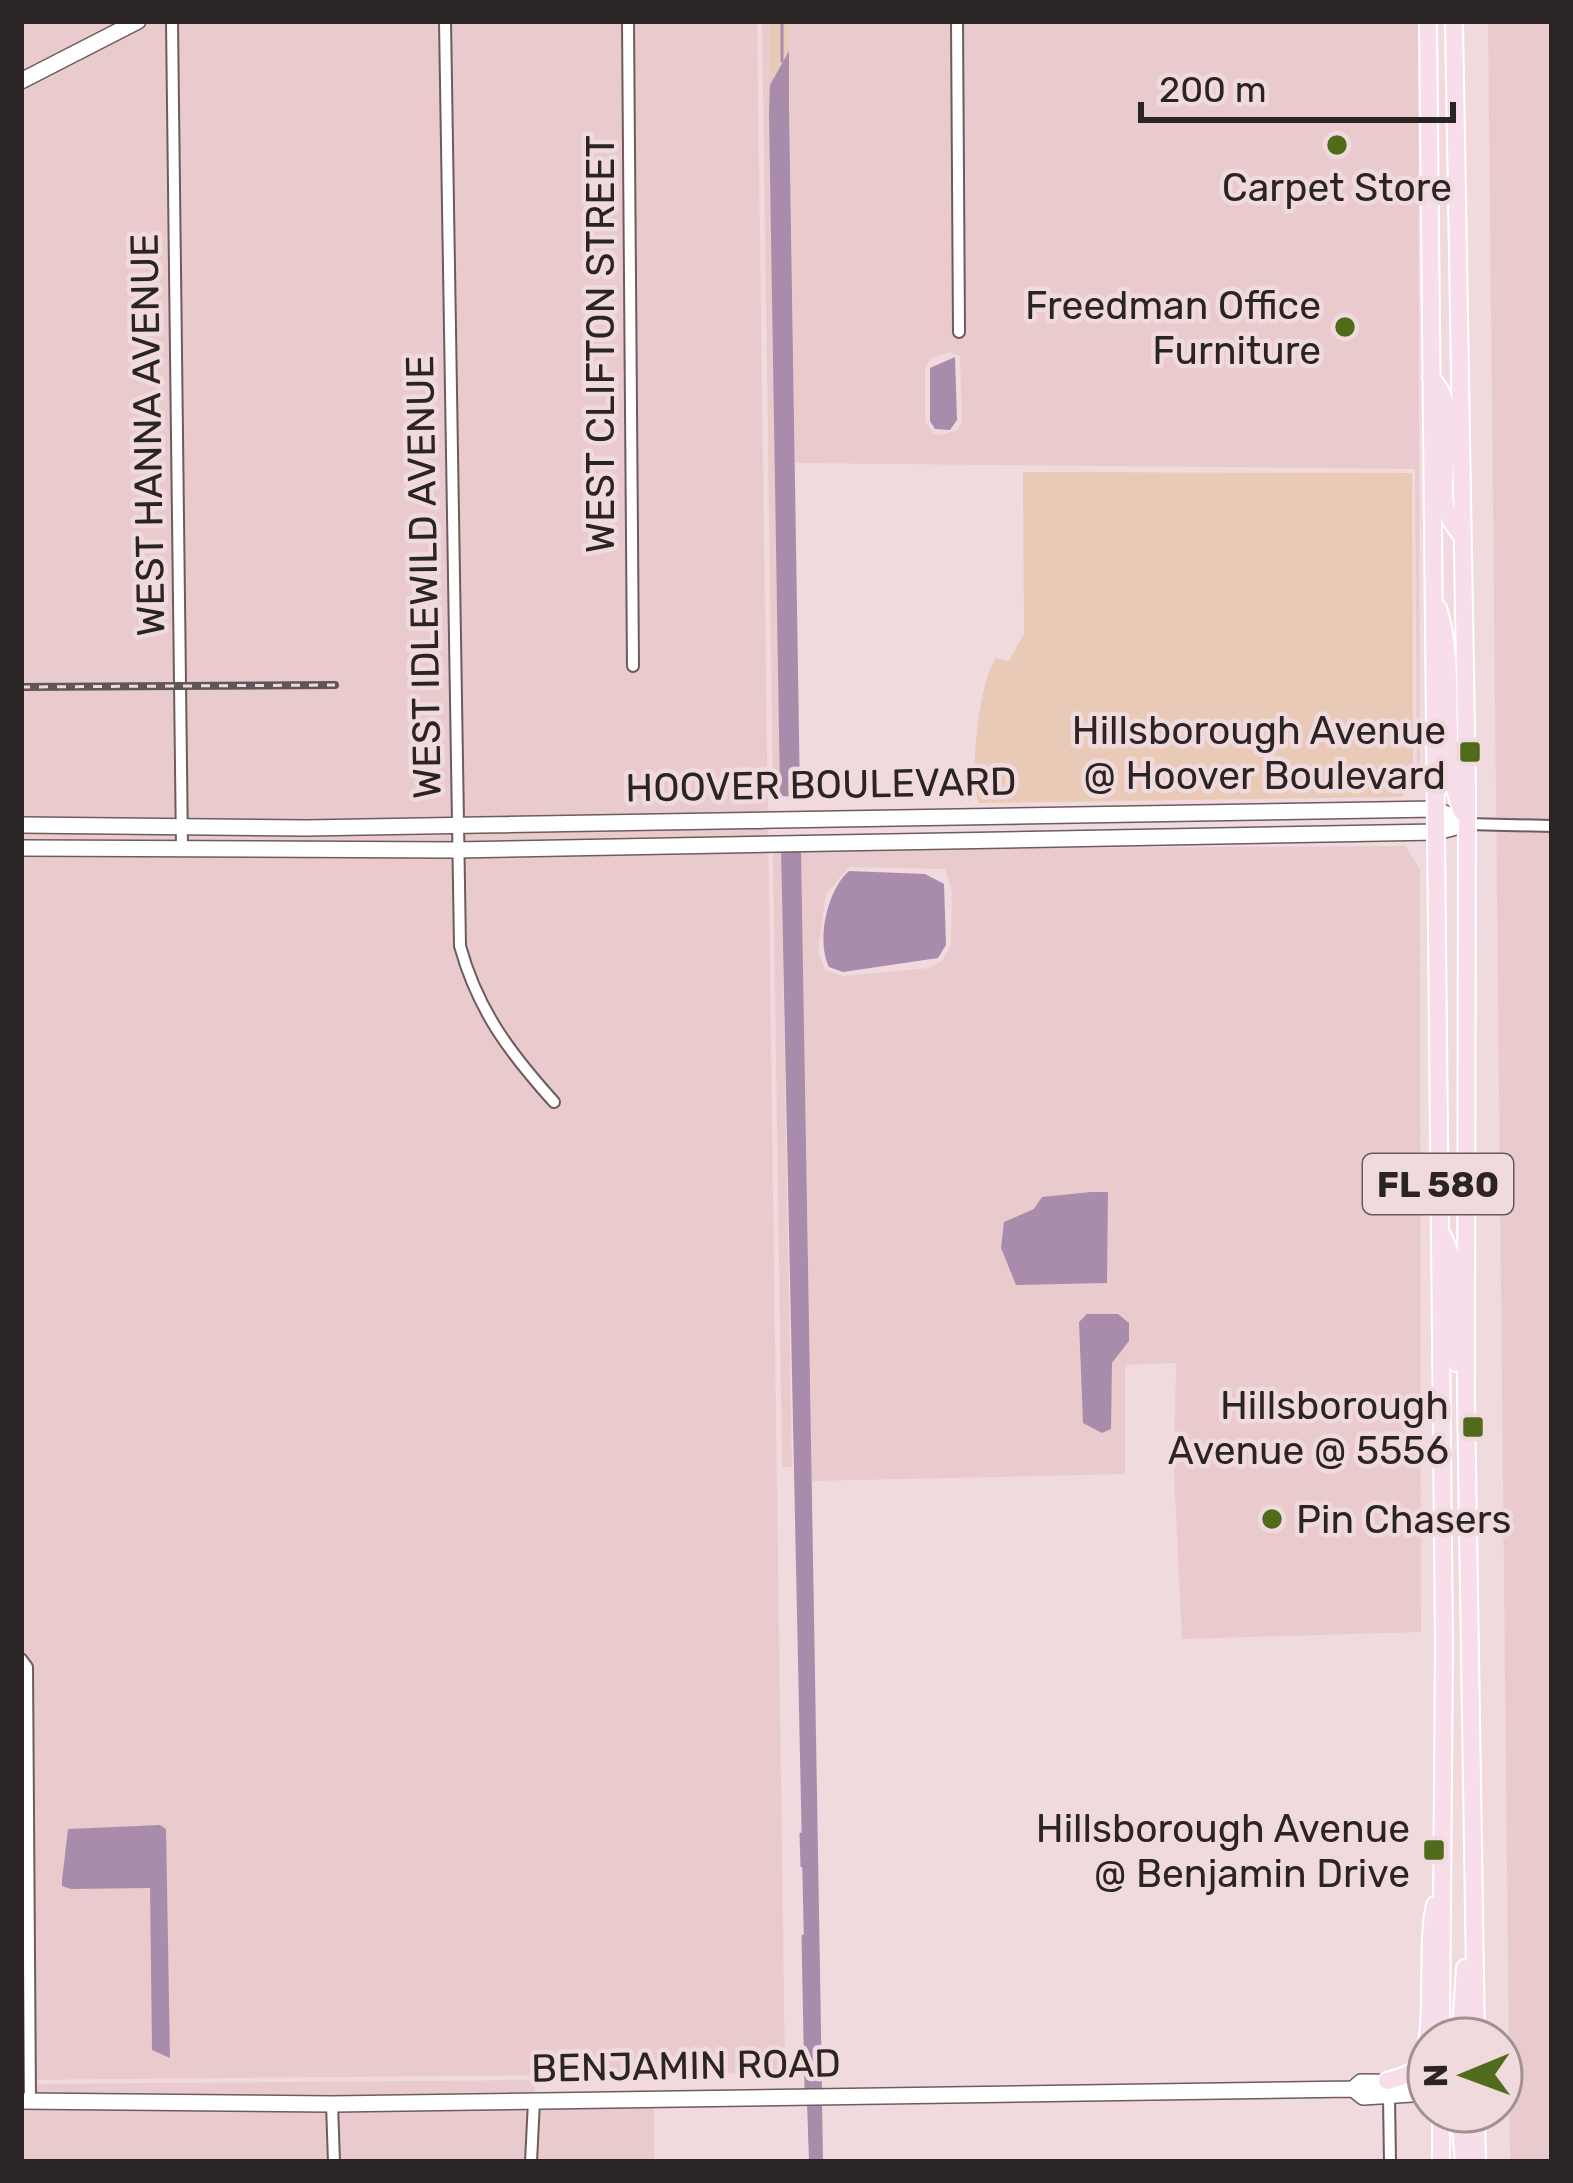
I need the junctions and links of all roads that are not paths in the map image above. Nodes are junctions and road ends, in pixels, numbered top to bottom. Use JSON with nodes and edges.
{"nodes":[{"id":1,"x":138,"y":21,"type":"edge"},
{"id":2,"x":172,"y":21,"type":"edge"},
{"id":3,"x":445,"y":21,"type":"edge"},
{"id":4,"x":628,"y":21,"type":"edge"},
{"id":5,"x":956,"y":21,"type":"edge"},
{"id":6,"x":1428,"y":21,"type":"edge"},
{"id":7,"x":1454,"y":21,"type":"edge"},
{"id":8,"x":21,"y":81,"type":"edge"},
{"id":9,"x":958,"y":332,"type":"dead end"},
{"id":10,"x":1431,"y":378,"type":"junction"},
{"id":11,"x":1461,"y":536,"type":"junction"},
{"id":12,"x":1432,"y":590,"type":"junction"},
{"id":13,"x":633,"y":666,"type":"dead end"},
{"id":14,"x":1436,"y":809,"type":"junction"},
{"id":15,"x":456,"y":822,"type":"junction"},
{"id":16,"x":1467,"y":824,"type":"junction"},
{"id":17,"x":21,"y":826,"type":"edge"},
{"id":18,"x":182,"y":826,"type":"junction"},
{"id":19,"x":1552,"y":826,"type":"edge"},
{"id":20,"x":1437,"y":832,"type":"junction"},
{"id":21,"x":21,"y":848,"type":"edge"},
{"id":22,"x":182,"y":849,"type":"junction"},
{"id":23,"x":455,"y":850,"type":"junction"},
{"id":24,"x":554,"y":1102,"type":"dead end"},
{"id":25,"x":1440,"y":1232,"type":"junction"},
{"id":26,"x":1466,"y":1399,"type":"junction"},
{"id":27,"x":1442,"y":1558,"type":"junction"},
{"id":28,"x":21,"y":1659,"type":"edge"},
{"id":29,"x":1472,"y":1706,"type":"junction"},
{"id":30,"x":1472,"y":1790,"type":"junction"},
{"id":31,"x":1442,"y":1881,"type":"junction"},
{"id":32,"x":1441,"y":2015,"type":"edge"},
{"id":33,"x":1461,"y":2015,"type":"edge"},
{"id":34,"x":1476,"y":2015,"type":"edge"},
{"id":35,"x":1405,"y":2087,"type":"edge"},
{"id":36,"x":1388,"y":2089,"type":"junction"},
{"id":37,"x":1405,"y":2091,"type":"edge"},
{"id":38,"x":26,"y":2101,"type":"edge"},
{"id":39,"x":535,"y":2101,"type":"junction"},
{"id":40,"x":332,"y":2104,"type":"junction"},
{"id":41,"x":334,"y":2162,"type":"edge"},
{"id":42,"x":531,"y":2162,"type":"edge"},
{"id":43,"x":1390,"y":2162,"type":"edge"}],
"edges":[{"from":1,"to":8,"type":"main road"},
{"from":2,"to":18,"type":"street","name":"WEST HANNA AVENUE"},
{"from":3,"to":15,"type":"street","name":"WEST IDLEWILD AVENUE"},
{"from":4,"to":13,"type":"street","name":"WEST CLIFTON STREET"},
{"from":5,"to":9,"type":"street"},
{"from":6,"to":10,"type":"main road","number":"FL 580"},
{"from":7,"to":11,"type":"main road","number":"FL 580"},
{"from":10,"to":11,"type":"main road"},
{"from":10,"to":12,"type":"main road","number":"FL 580"},
{"from":11,"to":16,"type":"main road","number":"FL 580"},
{"from":12,"to":14,"type":"main road","number":"FL 580"},
{"from":12,"to":16,"type":"main road"},
{"from":14,"to":15,"type":"main road","name":"HOOVER BOULEVARD"},
{"from":14,"to":16,"type":"main road","name":"HOOVER BOULEVARD"},
{"from":14,"to":20,"type":"main road","number":"FL 580"},
{"from":15,"to":18,"type":"main road","name":"HOOVER BOULEVARD"},
{"from":15,"to":23,"type":"street","name":"WEST IDLEWILD AVENUE"},
{"from":16,"to":19,"type":"street"},
{"from":16,"to":20,"type":"main road","name":"HOOVER BOULEVARD"},
{"from":16,"to":26,"type":"main road","number":"FL 580"},
{"from":17,"to":18,"type":"main road","name":"HOOVER BOULEVARD"},
{"from":18,"to":22,"type":"street","name":"WEST HANNA AVENUE"},
{"from":20,"to":23,"type":"main road","name":"HOOVER BOULEVARD"},
{"from":20,"to":25,"type":"main road","number":"FL 580"},
{"from":21,"to":22,"type":"main road","name":"HOOVER BOULEVARD"},
{"from":22,"to":23,"type":"main road","name":"HOOVER BOULEVARD"},
{"from":23,"to":24,"type":"street","name":"WEST IDLEWILD AVENUE"},
{"from":25,"to":26,"type":"main road"},
{"from":25,"to":27,"type":"main road","number":"FL 580"},
{"from":26,"to":29,"type":"main road","number":"FL 580"},
{"from":27,"to":29,"type":"main road"},
{"from":27,"to":31,"type":"main road","number":"FL 580"},
{"from":28,"to":38,"type":"street"},
{"from":29,"to":30,"type":"main road","number":"FL 580"},
{"from":30,"to":33,"type":"main road"},
{"from":30,"to":34,"type":"main road","number":"FL 580"},
{"from":31,"to":32,"type":"main road","number":"FL 580"},
{"from":31,"to":36,"type":"main road"},
{"from":35,"to":36,"type":"main road","name":"BENJAMIN ROAD"},
{"from":36,"to":37,"type":"main road","name":"BENJAMIN ROAD"},
{"from":36,"to":39,"type":"main road","name":"BENJAMIN ROAD"},
{"from":36,"to":43,"type":"street"},
{"from":38,"to":40,"type":"main road","name":"BENJAMIN ROAD"},
{"from":39,"to":40,"type":"main road","name":"BENJAMIN ROAD"},
{"from":39,"to":42,"type":"street"},
{"from":40,"to":41,"type":"street"}]}
